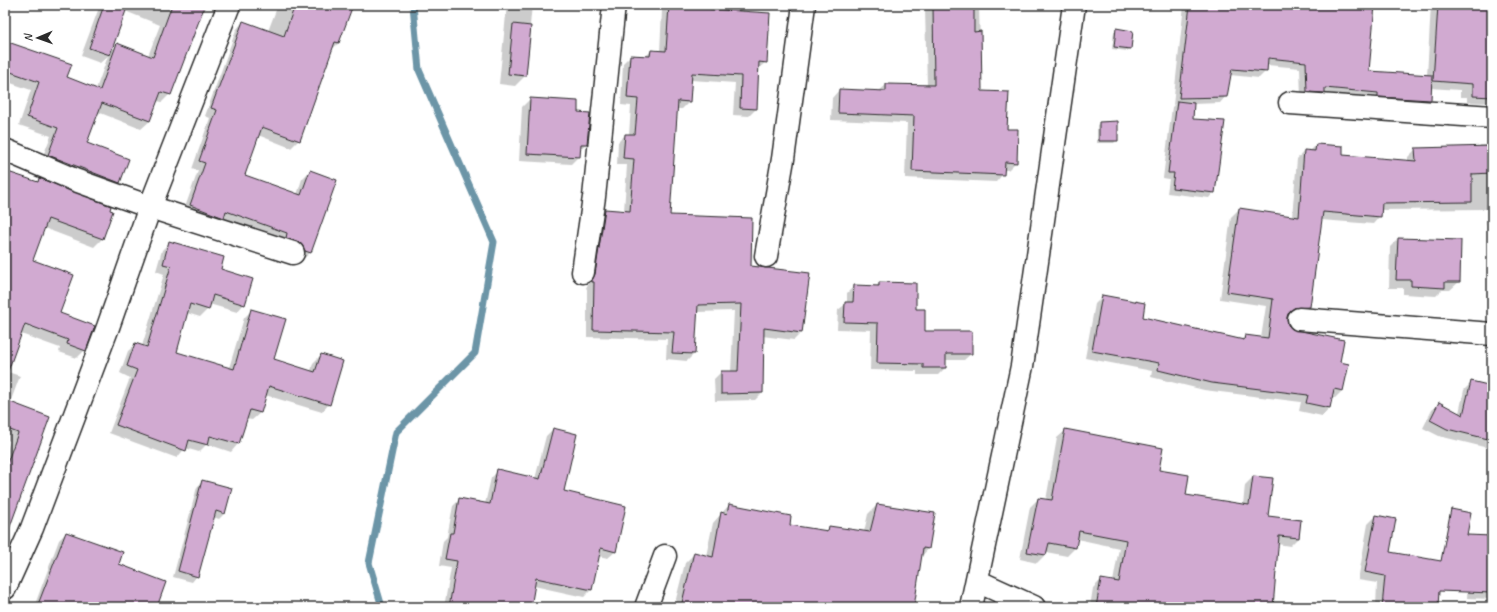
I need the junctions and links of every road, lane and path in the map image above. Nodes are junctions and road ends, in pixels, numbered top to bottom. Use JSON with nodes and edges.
{"nodes":[{"id":1,"x":229,"y":5,"type":"edge"},
{"id":2,"x":614,"y":5,"type":"edge"},
{"id":3,"x":804,"y":5,"type":"edge"},
{"id":4,"x":1074,"y":5,"type":"edge"},
{"id":5,"x":1290,"y":103,"type":"dead end"},
{"id":6,"x":1492,"y":116,"type":"edge"},
{"id":7,"x":5,"y":150,"type":"edge"},
{"id":8,"x":150,"y":207,"type":"junction"},
{"id":9,"x":293,"y":253,"type":"dead end"},
{"id":10,"x":766,"y":256,"type":"dead end"},
{"id":11,"x":583,"y":272,"type":"dead end"},
{"id":12,"x":1299,"y":319,"type":"dead end"},
{"id":13,"x":1492,"y":334,"type":"edge"},
{"id":14,"x":666,"y":556,"type":"dead end"},
{"id":15,"x":977,"y":581,"type":"junction"},
{"id":16,"x":5,"y":588,"type":"edge"},
{"id":17,"x":646,"y":607,"type":"edge"},
{"id":18,"x":971,"y":607,"type":"edge"},
{"id":19,"x":1034,"y":607,"type":"edge"}],
"edges":[{"from":1,"to":8,"type":"street"},
{"from":2,"to":11,"type":"street"},
{"from":3,"to":10,"type":"street"},
{"from":4,"to":15,"type":"street"},
{"from":5,"to":6,"type":"street"},
{"from":7,"to":8,"type":"street"},
{"from":8,"to":9,"type":"street"},
{"from":8,"to":16,"type":"street"},
{"from":12,"to":13,"type":"street"},
{"from":14,"to":17,"type":"street"},
{"from":15,"to":18,"type":"street"},
{"from":15,"to":19,"type":"street"}]}
